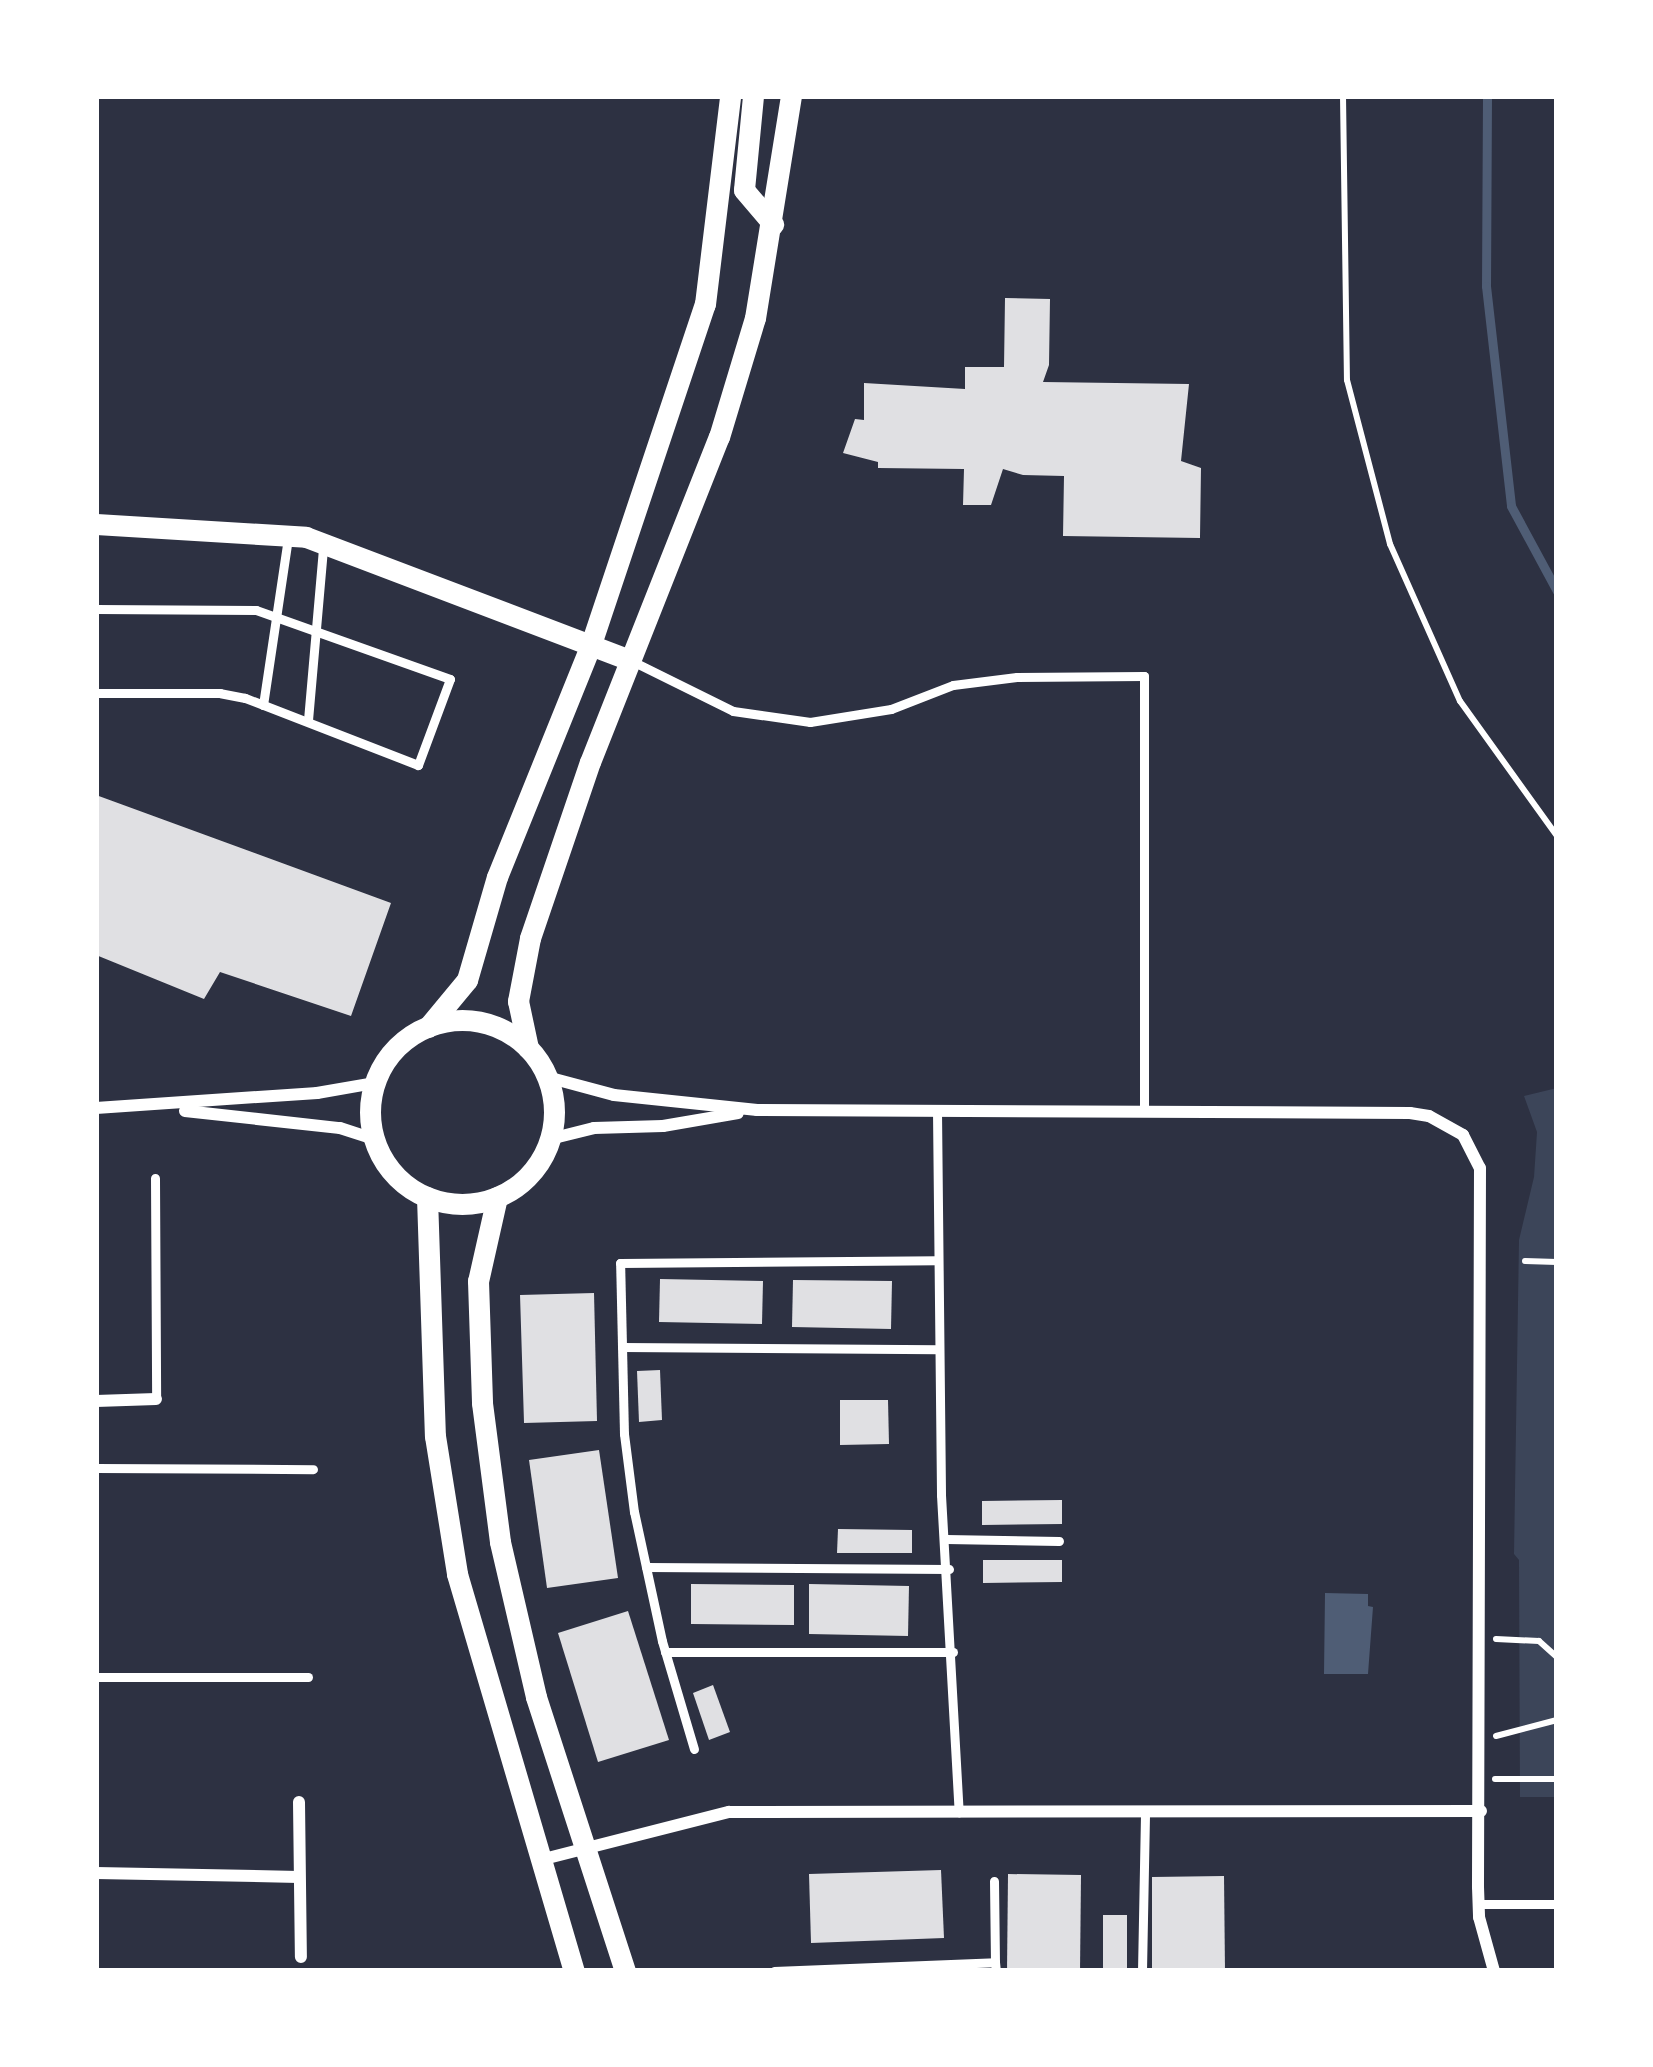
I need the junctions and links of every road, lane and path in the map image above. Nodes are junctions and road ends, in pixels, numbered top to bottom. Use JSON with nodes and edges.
{"nodes":[{"id":1,"x":730,"y":96,"type":"edge"},
{"id":2,"x":753,"y":96,"type":"edge"},
{"id":3,"x":790,"y":96,"type":"edge"},
{"id":4,"x":1343,"y":96,"type":"edge"},
{"id":5,"x":773,"y":224,"type":"junction"},
{"id":6,"x":96,"y":524,"type":"edge"},
{"id":7,"x":290,"y":533,"type":"junction"},
{"id":8,"x":323,"y":544,"type":"junction"},
{"id":9,"x":96,"y":609,"type":"edge"},
{"id":10,"x":274,"y":616,"type":"junction"},
{"id":11,"x":312,"y":630,"type":"junction"},
{"id":12,"x":591,"y":644,"type":"junction"},
{"id":13,"x":631,"y":660,"type":"junction"},
{"id":14,"x":96,"y":693,"type":"edge"},
{"id":15,"x":263,"y":705,"type":"junction"},
{"id":16,"x":308,"y":720,"type":"junction"},
{"id":17,"x":1557,"y":836,"type":"edge"},
{"id":18,"x":428,"y":1027,"type":"junction"},
{"id":19,"x":528,"y":1048,"type":"junction"},
{"id":20,"x":547,"y":1077,"type":"junction"},
{"id":21,"x":376,"y":1083,"type":"junction"},
{"id":22,"x":154,"y":1107,"type":"junction"},
{"id":23,"x":96,"y":1108,"type":"edge"},
{"id":24,"x":757,"y":1110,"type":"junction"},
{"id":25,"x":937,"y":1111,"type":"junction"},
{"id":26,"x":1144,"y":1112,"type":"junction"},
{"id":27,"x":374,"y":1139,"type":"junction"},
{"id":28,"x":550,"y":1139,"type":"junction"},
{"id":29,"x":155,"y":1178,"type":"dead end"},
{"id":30,"x":427,"y":1197,"type":"junction"},
{"id":31,"x":497,"y":1197,"type":"junction"},
{"id":32,"x":937,"y":1260,"type":"junction"},
{"id":33,"x":1525,"y":1261,"type":"dead end"},
{"id":34,"x":1557,"y":1262,"type":"edge"},
{"id":35,"x":622,"y":1347,"type":"junction"},
{"id":36,"x":938,"y":1349,"type":"junction"},
{"id":37,"x":156,"y":1400,"type":"joint"},
{"id":38,"x":96,"y":1401,"type":"edge"},
{"id":39,"x":96,"y":1468,"type":"edge"},
{"id":40,"x":313,"y":1469,"type":"dead end"},
{"id":41,"x":946,"y":1539,"type":"junction"},
{"id":42,"x":1059,"y":1541,"type":"dead end"},
{"id":43,"x":646,"y":1567,"type":"junction"},
{"id":44,"x":949,"y":1569,"type":"junction"},
{"id":45,"x":1481,"y":1639,"type":"junction"},
{"id":46,"x":665,"y":1652,"type":"junction"},
{"id":47,"x":953,"y":1652,"type":"junction"},
{"id":48,"x":1557,"y":1657,"type":"edge"},
{"id":49,"x":308,"y":1676,"type":"dead end"},
{"id":50,"x":96,"y":1678,"type":"edge"},
{"id":51,"x":1557,"y":1720,"type":"edge"},
{"id":52,"x":1481,"y":1739,"type":"junction"},
{"id":53,"x":694,"y":1750,"type":"dead end"},
{"id":54,"x":1481,"y":1779,"type":"junction"},
{"id":55,"x":1557,"y":1779,"type":"edge"},
{"id":56,"x":298,"y":1802,"type":"dead end"},
{"id":57,"x":1481,"y":1811,"type":"junction"},
{"id":58,"x":959,"y":1812,"type":"junction"},
{"id":59,"x":1145,"y":1813,"type":"junction"},
{"id":60,"x":585,"y":1848,"type":"junction"},
{"id":61,"x":540,"y":1860,"type":"junction"},
{"id":62,"x":96,"y":1873,"type":"edge"},
{"id":63,"x":298,"y":1877,"type":"junction"},
{"id":64,"x":994,"y":1881,"type":"dead end"},
{"id":65,"x":1479,"y":1904,"type":"junction"},
{"id":66,"x":1557,"y":1904,"type":"edge"},
{"id":67,"x":301,"y":1957,"type":"dead end"},
{"id":68,"x":995,"y":1967,"type":"edge"},
{"id":69,"x":574,"y":1971,"type":"edge"},
{"id":70,"x":625,"y":1971,"type":"edge"},
{"id":71,"x":778,"y":1971,"type":"edge"},
{"id":72,"x":1142,"y":1971,"type":"edge"},
{"id":73,"x":1494,"y":1971,"type":"edge"}],
"edges":[{"from":1,"to":12,"type":"street"},
{"from":2,"to":5,"type":"street"},
{"from":3,"to":5,"type":"street"},
{"from":4,"to":17,"type":"path"},
{"from":5,"to":13,"type":"street"},
{"from":6,"to":7,"type":"street"},
{"from":7,"to":8,"type":"street"},
{"from":7,"to":10,"type":"lane"},
{"from":8,"to":11,"type":"lane"},
{"from":8,"to":12,"type":"street"},
{"from":9,"to":10,"type":"lane"},
{"from":10,"to":11,"type":"lane"},
{"from":10,"to":15,"type":"lane"},
{"from":11,"to":16,"type":"lane"},
{"from":11,"to":16,"type":"lane"},
{"from":12,"to":13,"type":"street"},
{"from":12,"to":18,"type":"street"},
{"from":13,"to":19,"type":"street"},
{"from":13,"to":26,"type":"lane"},
{"from":14,"to":15,"type":"lane"},
{"from":15,"to":16,"type":"lane"},
{"from":18,"to":19,"type":"street"},
{"from":18,"to":21,"type":"street"},
{"from":19,"to":20,"type":"street"},
{"from":20,"to":24,"type":"street"},
{"from":20,"to":28,"type":"street"},
{"from":21,"to":22,"type":"street"},
{"from":21,"to":27,"type":"street"},
{"from":22,"to":23,"type":"street"},
{"from":22,"to":27,"type":"street"},
{"from":24,"to":25,"type":"street"},
{"from":24,"to":28,"type":"street"},
{"from":25,"to":26,"type":"street"},
{"from":25,"to":32,"type":"lane"},
{"from":26,"to":45,"type":"street"},
{"from":27,"to":30,"type":"street"},
{"from":28,"to":31,"type":"street"},
{"from":29,"to":37,"type":"lane"},
{"from":30,"to":31,"type":"street"},
{"from":30,"to":61,"type":"street"},
{"from":31,"to":60,"type":"street"},
{"from":32,"to":35,"type":"lane"},
{"from":32,"to":36,"type":"lane"},
{"from":33,"to":34,"type":"path"},
{"from":35,"to":36,"type":"lane"},
{"from":35,"to":43,"type":"lane"},
{"from":36,"to":41,"type":"lane"},
{"from":37,"to":38,"type":"street"},
{"from":39,"to":40,"type":"lane"},
{"from":41,"to":42,"type":"lane"},
{"from":41,"to":44,"type":"lane"},
{"from":43,"to":44,"type":"lane"},
{"from":43,"to":46,"type":"lane"},
{"from":44,"to":47,"type":"lane"},
{"from":45,"to":48,"type":"path"},
{"from":45,"to":52,"type":"street"},
{"from":46,"to":47,"type":"lane"},
{"from":46,"to":53,"type":"lane"},
{"from":47,"to":58,"type":"lane"},
{"from":49,"to":50,"type":"lane"},
{"from":51,"to":52,"type":"path"},
{"from":52,"to":54,"type":"street"},
{"from":54,"to":55,"type":"path"},
{"from":54,"to":57,"type":"street"},
{"from":56,"to":63,"type":"street"},
{"from":57,"to":59,"type":"street"},
{"from":57,"to":65,"type":"street"},
{"from":58,"to":59,"type":"street"},
{"from":58,"to":60,"type":"street"},
{"from":59,"to":72,"type":"lane"},
{"from":60,"to":61,"type":"street"},
{"from":60,"to":70,"type":"street"},
{"from":61,"to":69,"type":"street"},
{"from":62,"to":63,"type":"street"},
{"from":63,"to":67,"type":"street"},
{"from":64,"to":68,"type":"lane"},
{"from":65,"to":66,"type":"lane"},
{"from":65,"to":73,"type":"street"},
{"from":68,"to":71,"type":"lane"}]}
